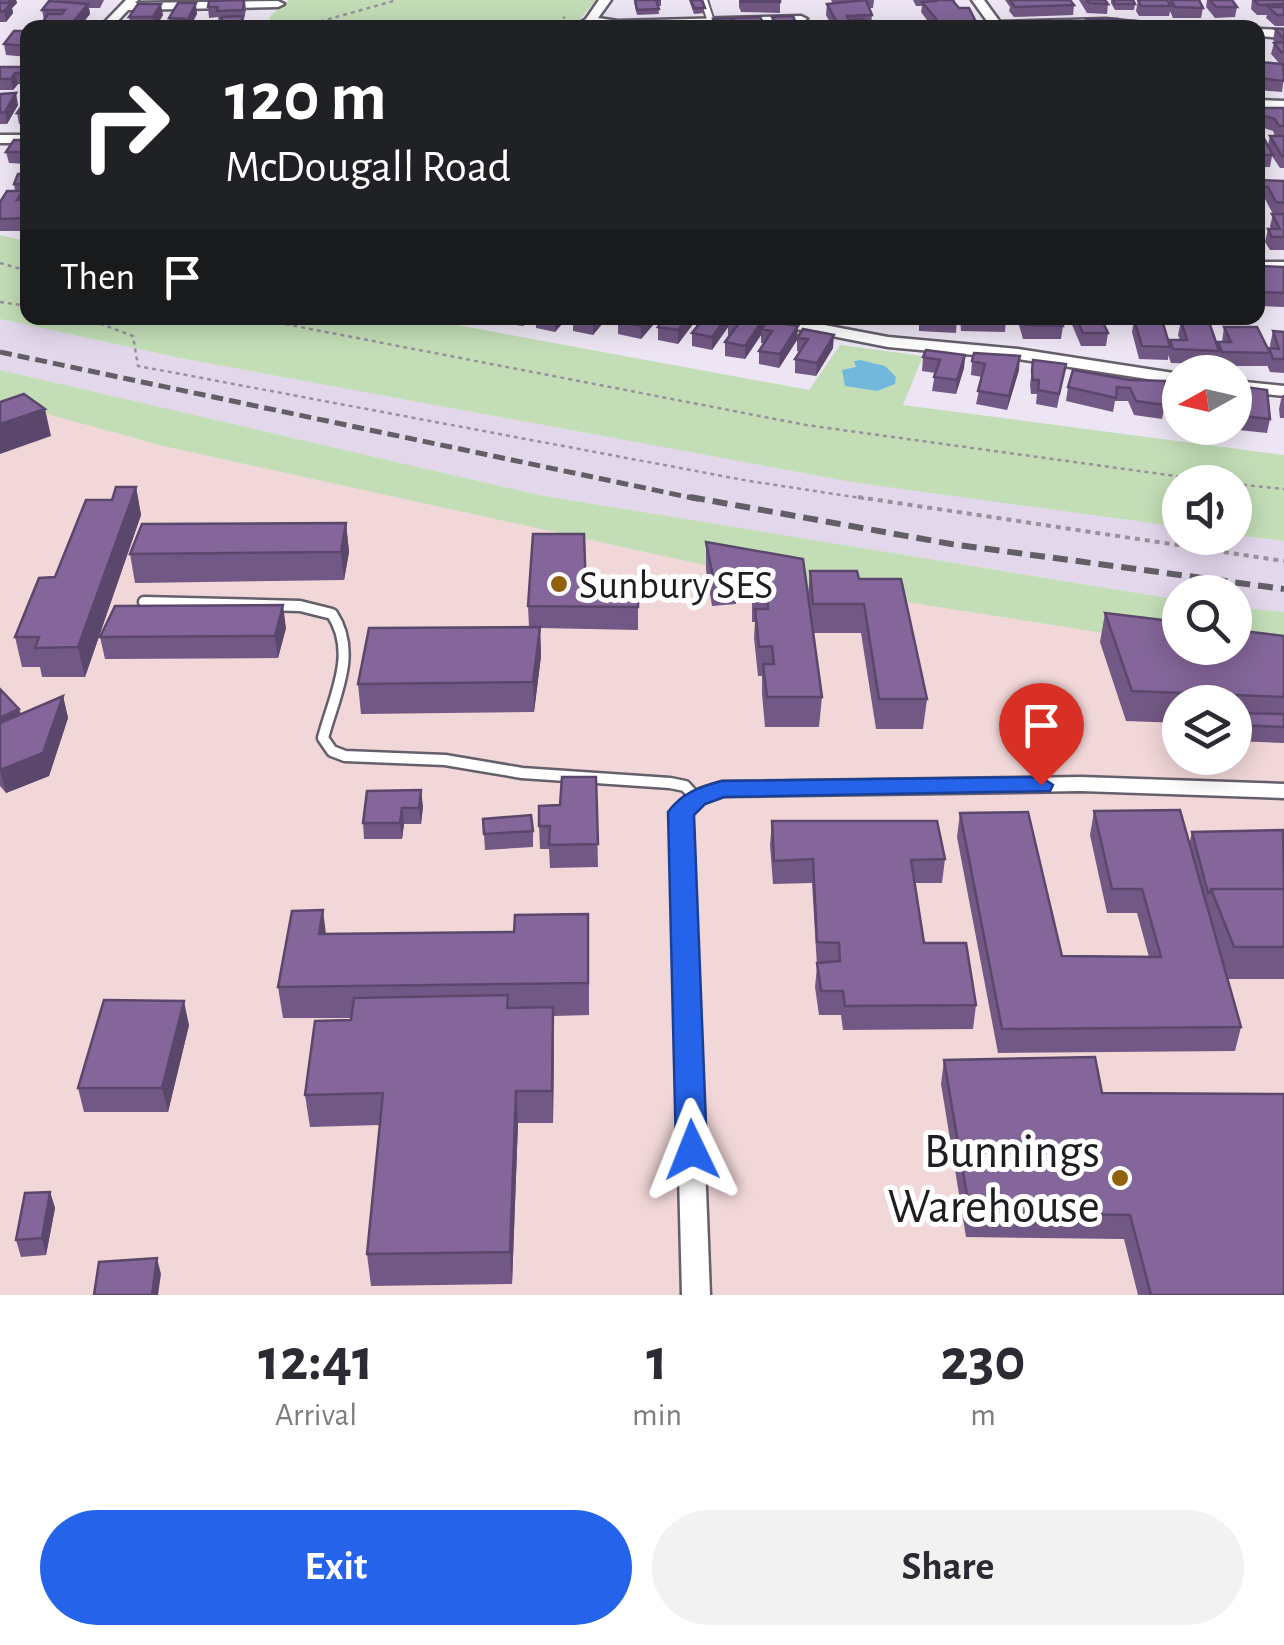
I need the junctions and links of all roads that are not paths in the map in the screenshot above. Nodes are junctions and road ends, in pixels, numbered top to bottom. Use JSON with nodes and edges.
{"nodes":[{"id":1,"x":281,"y":2,"type":"edge"},
{"id":2,"x":130,"y":4,"type":"edge"},
{"id":3,"x":267,"y":18,"type":"dead end"},
{"id":4,"x":800,"y":325,"type":"edge"},
{"id":5,"x":868,"y":325,"type":"edge"},
{"id":6,"x":864,"y":338,"type":"junction"},
{"id":7,"x":1162,"y":377,"type":"edge"},
{"id":8,"x":1252,"y":388,"type":"edge"},
{"id":9,"x":1284,"y":391,"type":"edge"},
{"id":10,"x":144,"y":602,"type":"edge"},
{"id":11,"x":1284,"y":792,"type":"edge"},
{"id":12,"x":696,"y":798,"type":"junction"},
{"id":13,"x":696,"y":1295,"type":"edge"}],
"edges":[{"from":1,"to":2,"type":"street"},
{"from":1,"to":3,"type":"street"},
{"from":4,"to":6,"type":"street"},
{"from":5,"to":6,"type":"street"},
{"from":6,"to":7,"type":"street"},
{"from":8,"to":9,"type":"street"},
{"from":10,"to":12,"type":"lane"},
{"from":11,"to":12,"type":"street"},
{"from":12,"to":13,"type":"street"}]}
